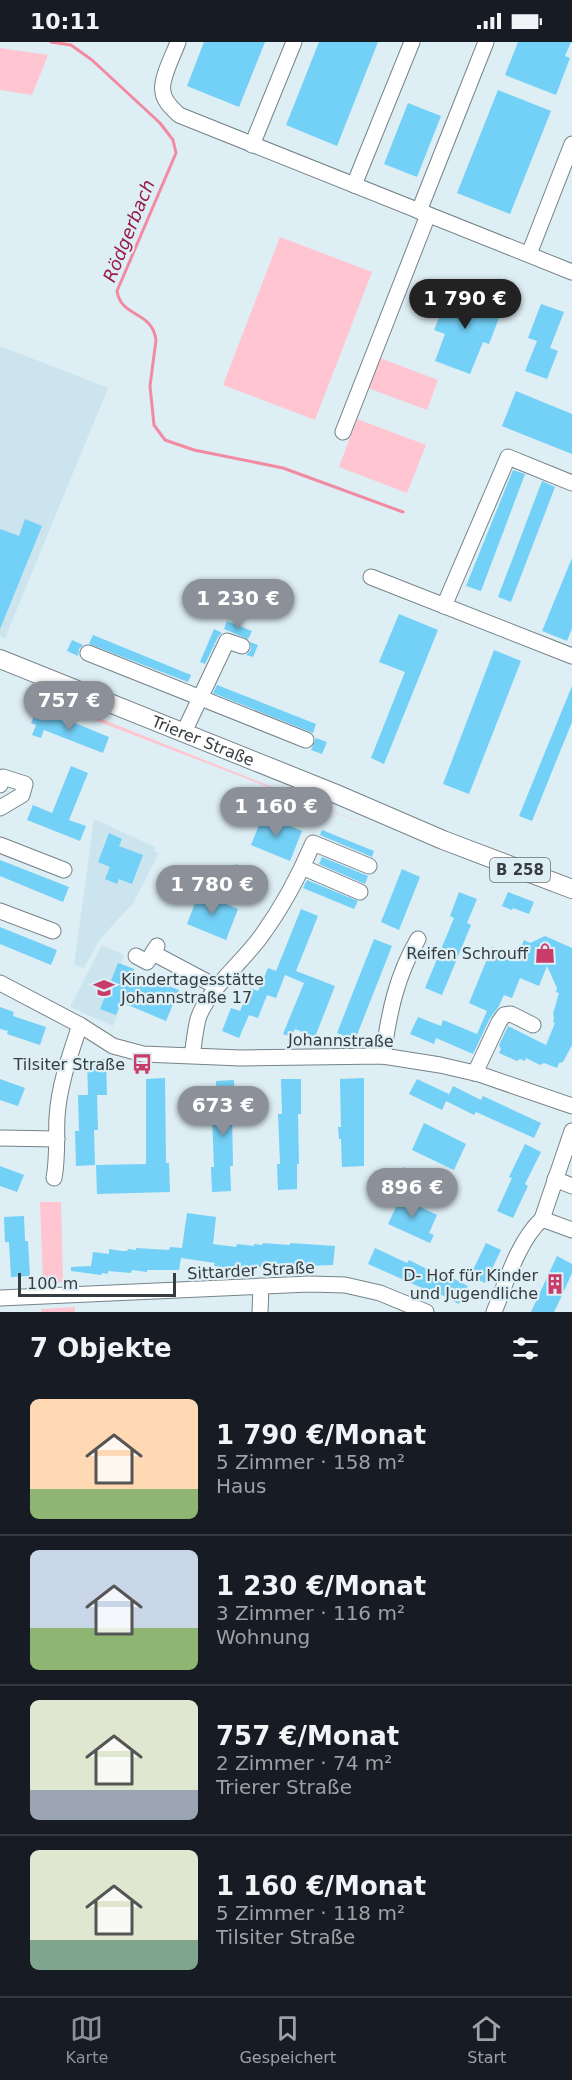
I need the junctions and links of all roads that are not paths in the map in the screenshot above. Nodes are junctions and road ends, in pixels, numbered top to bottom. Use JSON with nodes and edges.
{"nodes":[{"id":1,"x":178,"y":42,"type":"edge"},
{"id":2,"x":294,"y":42,"type":"edge"},
{"id":3,"x":412,"y":42,"type":"edge"},
{"id":4,"x":486,"y":42,"type":"edge"},
{"id":5,"x":572,"y":144,"type":"edge"},
{"id":6,"x":252,"y":145,"type":"junction"},
{"id":7,"x":354,"y":185,"type":"junction"},
{"id":8,"x":423,"y":213,"type":"junction"},
{"id":9,"x":529,"y":254,"type":"junction"},
{"id":10,"x":572,"y":272,"type":"edge"},
{"id":11,"x":343,"y":432,"type":"dead end"},
{"id":12,"x":572,"y":483,"type":"edge"},
{"id":13,"x":371,"y":577,"type":"dead end"},
{"id":14,"x":444,"y":606,"type":"junction"},
{"id":15,"x":242,"y":646,"type":"dead end"},
{"id":16,"x":88,"y":653,"type":"dead end"},
{"id":17,"x":572,"y":656,"type":"edge"},
{"id":18,"x":0,"y":659,"type":"edge"},
{"id":19,"x":200,"y":698,"type":"junction"},
{"id":20,"x":184,"y":732,"type":"junction"},
{"id":21,"x":306,"y":740,"type":"dead end"},
{"id":22,"x":0,"y":785,"type":"edge"},
{"id":23,"x":0,"y":808,"type":"edge"},
{"id":24,"x":0,"y":845,"type":"edge"},
{"id":25,"x":369,"y":866,"type":"dead end"},
{"id":26,"x":302,"y":867,"type":"junction"},
{"id":27,"x":64,"y":870,"type":"dead end"},
{"id":28,"x":572,"y":889,"type":"edge"},
{"id":29,"x":360,"y":892,"type":"dead end"},
{"id":30,"x":0,"y":911,"type":"edge"},
{"id":31,"x":53,"y":931,"type":"dead end"},
{"id":32,"x":418,"y":939,"type":"dead end"},
{"id":33,"x":136,"y":956,"type":"dead end"},
{"id":34,"x":0,"y":983,"type":"edge"},
{"id":35,"x":217,"y":987,"type":"junction"},
{"id":36,"x":80,"y":1024,"type":"junction"},
{"id":37,"x":533,"y":1025,"type":"dead end"},
{"id":38,"x":192,"y":1056,"type":"junction"},
{"id":39,"x":383,"y":1056,"type":"junction"},
{"id":40,"x":476,"y":1073,"type":"junction"},
{"id":41,"x":572,"y":1106,"type":"edge"},
{"id":42,"x":572,"y":1131,"type":"edge"},
{"id":43,"x":0,"y":1138,"type":"edge"},
{"id":44,"x":57,"y":1139,"type":"junction"},
{"id":45,"x":568,"y":1159,"type":"edge"},
{"id":46,"x":54,"y":1178,"type":"dead end"},
{"id":47,"x":555,"y":1179,"type":"junction"},
{"id":48,"x":572,"y":1186,"type":"edge"},
{"id":49,"x":542,"y":1219,"type":"junction"},
{"id":50,"x":572,"y":1230,"type":"edge"},
{"id":51,"x":261,"y":1286,"type":"junction"},
{"id":52,"x":0,"y":1298,"type":"edge"},
{"id":53,"x":260,"y":1312,"type":"edge"},
{"id":54,"x":426,"y":1312,"type":"edge"},
{"id":55,"x":494,"y":1312,"type":"edge"},
{"id":56,"x":505,"y":1312,"type":"edge"}],
"edges":[{"from":1,"to":6,"type":"street"},
{"from":2,"to":6,"type":"street"},
{"from":3,"to":7,"type":"street"},
{"from":4,"to":8,"type":"street"},
{"from":5,"to":9,"type":"street"},
{"from":6,"to":7,"type":"street"},
{"from":7,"to":8,"type":"street"},
{"from":8,"to":9,"type":"street"},
{"from":8,"to":11,"type":"street"},
{"from":9,"to":10,"type":"street"},
{"from":12,"to":14,"type":"street"},
{"from":13,"to":14,"type":"street"},
{"from":14,"to":17,"type":"street"},
{"from":15,"to":19,"type":"street"},
{"from":16,"to":19,"type":"street"},
{"from":18,"to":20,"type":"main road","name":"Trierer Straße","number":"B 258"},
{"from":19,"to":20,"type":"street"},
{"from":19,"to":21,"type":"street"},
{"from":20,"to":28,"type":"main road","name":"Trierer Straße","number":"B 258"},
{"from":22,"to":23,"type":"street"},
{"from":24,"to":27,"type":"street"},
{"from":25,"to":26,"type":"street"},
{"from":26,"to":29,"type":"street"},
{"from":26,"to":35,"type":"street"},
{"from":30,"to":31,"type":"street"},
{"from":32,"to":39,"type":"street"},
{"from":33,"to":35,"type":"street"},
{"from":34,"to":36,"type":"street","name":"Johannstraße"},
{"from":35,"to":38,"type":"street"},
{"from":36,"to":38,"type":"street","name":"Johannstraße"},
{"from":36,"to":44,"type":"street"},
{"from":37,"to":40,"type":"street"},
{"from":38,"to":39,"type":"street","name":"Johannstraße"},
{"from":39,"to":40,"type":"street","name":"Johannstraße"},
{"from":40,"to":41,"type":"street","name":"Johannstraße"},
{"from":42,"to":45,"type":"street"},
{"from":43,"to":44,"type":"street"},
{"from":44,"to":46,"type":"street"},
{"from":45,"to":47,"type":"street"},
{"from":47,"to":48,"type":"street"},
{"from":47,"to":49,"type":"street"},
{"from":49,"to":50,"type":"street"},
{"from":49,"to":55,"type":"street"},
{"from":49,"to":56,"type":"street"},
{"from":51,"to":52,"type":"street","name":"Sittarder Straße"},
{"from":51,"to":53,"type":"street"},
{"from":51,"to":54,"type":"street","name":"Sittarder Straße"}]}
